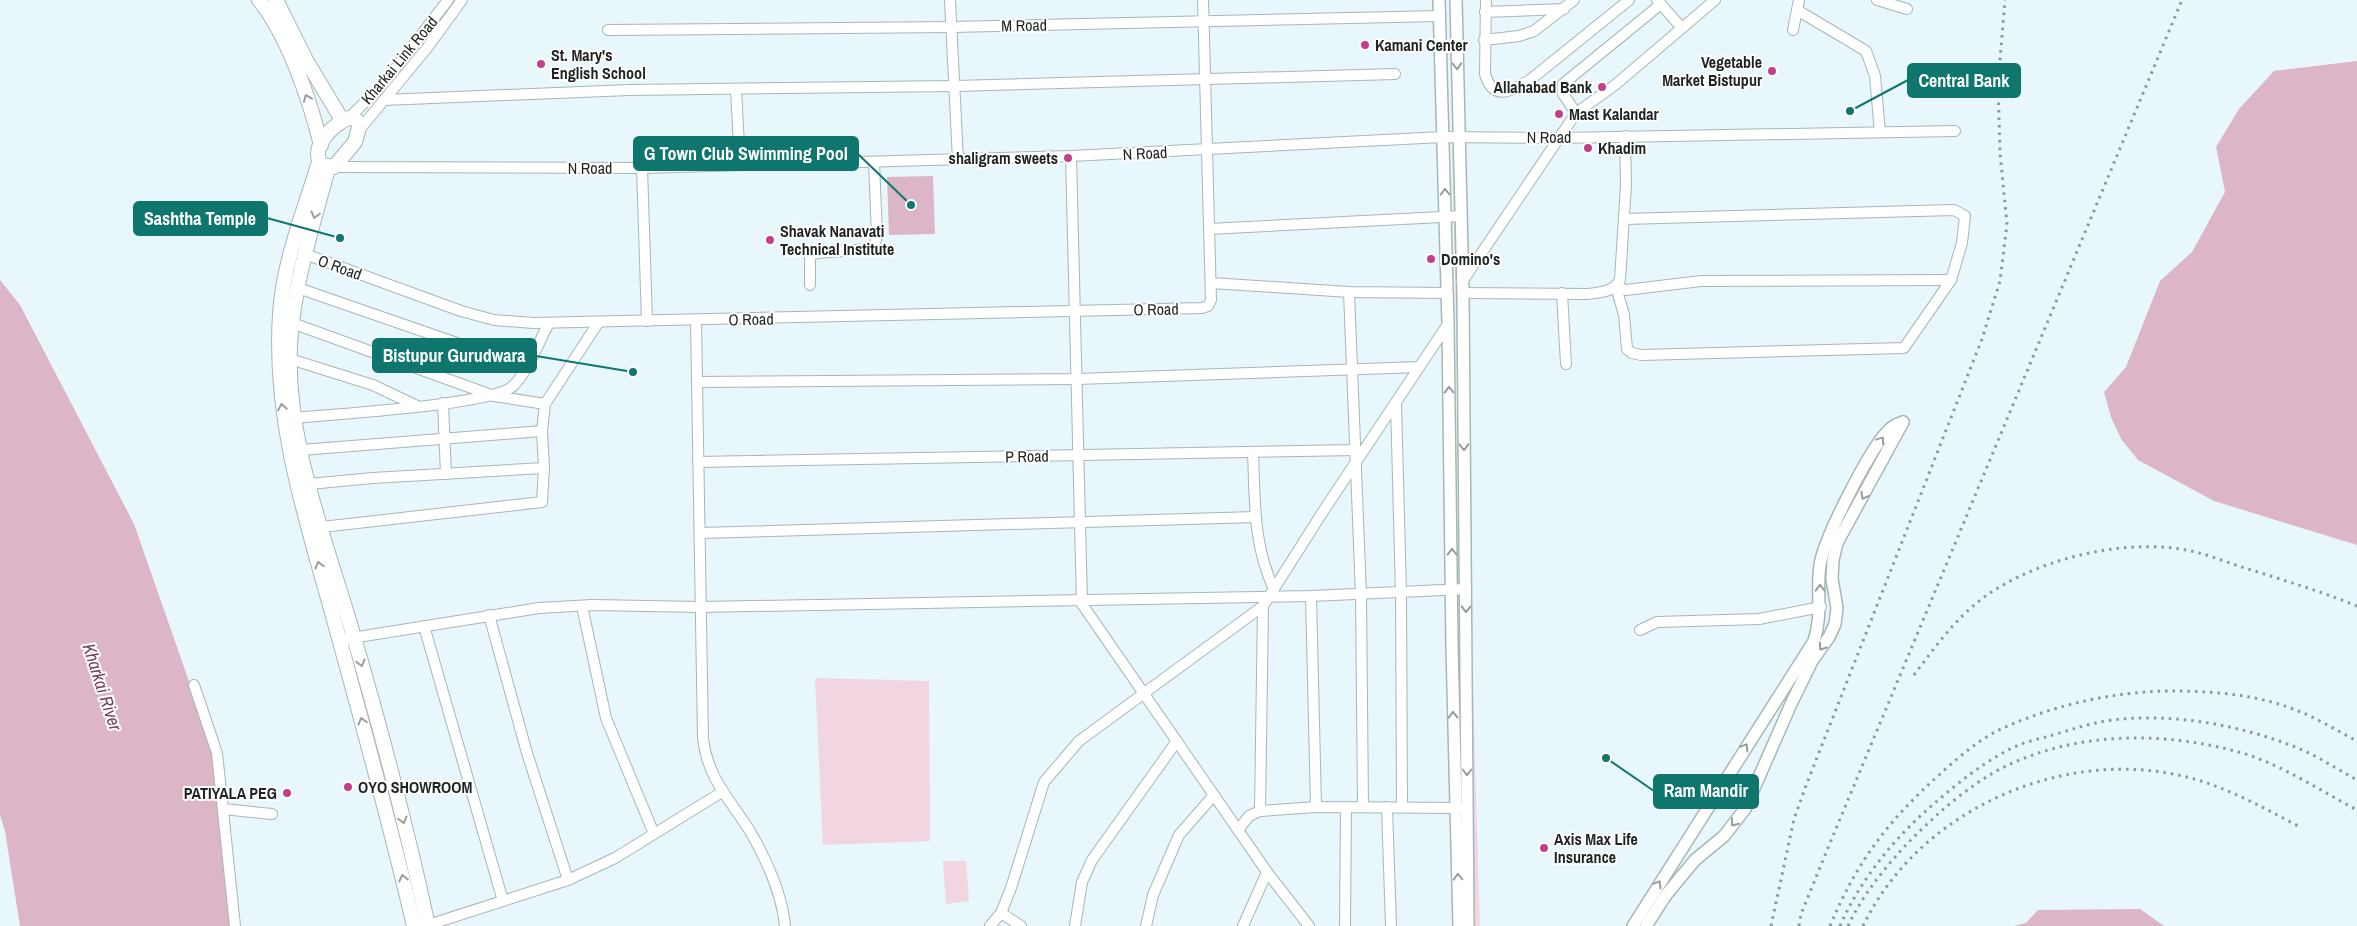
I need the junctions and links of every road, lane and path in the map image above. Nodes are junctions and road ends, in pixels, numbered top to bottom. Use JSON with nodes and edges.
{"nodes":[{"id":1,"x":259,"y":0,"type":"edge"},
{"id":2,"x":448,"y":0,"type":"edge"},
{"id":3,"x":462,"y":0,"type":"edge"},
{"id":4,"x":950,"y":0,"type":"edge"},
{"id":5,"x":1203,"y":0,"type":"edge"},
{"id":6,"x":1440,"y":0,"type":"edge"},
{"id":7,"x":1456,"y":0,"type":"edge"},
{"id":8,"x":1486,"y":0,"type":"edge"},
{"id":9,"x":1574,"y":0,"type":"edge"},
{"id":10,"x":1629,"y":0,"type":"edge"},
{"id":11,"x":1715,"y":0,"type":"edge"},
{"id":12,"x":1877,"y":0,"type":"edge"},
{"id":13,"x":278,"y":1,"type":"edge"},
{"id":14,"x":1659,"y":2,"type":"edge"},
{"id":15,"x":1798,"y":5,"type":"edge"},
{"id":16,"x":1564,"y":9,"type":"junction"},
{"id":17,"x":1908,"y":9,"type":"dead end"},
{"id":18,"x":1485,"y":12,"type":"junction"},
{"id":19,"x":1440,"y":16,"type":"junction"},
{"id":20,"x":1204,"y":22,"type":"junction"},
{"id":21,"x":952,"y":27,"type":"junction"},
{"id":22,"x":1682,"y":27,"type":"junction"},
{"id":23,"x":608,"y":30,"type":"dead end"},
{"id":24,"x":1793,"y":30,"type":"dead end"},
{"id":25,"x":1484,"y":40,"type":"junction"},
{"id":26,"x":1395,"y":74,"type":"dead end"},
{"id":27,"x":1206,"y":78,"type":"junction"},
{"id":28,"x":956,"y":86,"type":"junction"},
{"id":29,"x":736,"y":89,"type":"junction"},
{"id":30,"x":384,"y":100,"type":"junction"},
{"id":31,"x":1576,"y":113,"type":"junction"},
{"id":32,"x":345,"y":119,"type":"junction"},
{"id":33,"x":360,"y":129,"type":"junction"},
{"id":34,"x":1955,"y":131,"type":"dead end"},
{"id":35,"x":1880,"y":132,"type":"junction"},
{"id":36,"x":1625,"y":136,"type":"junction"},
{"id":37,"x":1443,"y":137,"type":"junction"},
{"id":38,"x":1459,"y":137,"type":"junction"},
{"id":39,"x":1560,"y":138,"type":"junction"},
{"id":40,"x":320,"y":145,"type":"junction"},
{"id":41,"x":1208,"y":150,"type":"junction"},
{"id":42,"x":1071,"y":156,"type":"junction"},
{"id":43,"x":958,"y":160,"type":"junction"},
{"id":44,"x":874,"y":162,"type":"junction"},
{"id":45,"x":327,"y":166,"type":"junction"},
{"id":46,"x":740,"y":166,"type":"junction"},
{"id":47,"x":642,"y":168,"type":"junction"},
{"id":48,"x":1460,"y":216,"type":"junction"},
{"id":49,"x":1445,"y":217,"type":"junction"},
{"id":50,"x":1624,"y":219,"type":"junction"},
{"id":51,"x":1210,"y":228,"type":"junction"},
{"id":52,"x":305,"y":254,"type":"junction"},
{"id":53,"x":1951,"y":280,"type":"junction"},
{"id":54,"x":1211,"y":283,"type":"junction"},
{"id":55,"x":810,"y":285,"type":"dead end"},
{"id":56,"x":1616,"y":287,"type":"junction"},
{"id":57,"x":298,"y":288,"type":"junction"},
{"id":58,"x":1463,"y":288,"type":"junction"},
{"id":59,"x":1349,"y":292,"type":"junction"},
{"id":60,"x":1447,"y":293,"type":"junction"},
{"id":61,"x":1562,"y":293,"type":"junction"},
{"id":62,"x":1075,"y":311,"type":"junction"},
{"id":63,"x":696,"y":320,"type":"junction"},
{"id":64,"x":647,"y":321,"type":"junction"},
{"id":65,"x":292,"y":323,"type":"junction"},
{"id":66,"x":549,"y":323,"type":"junction"},
{"id":67,"x":598,"y":323,"type":"junction"},
{"id":68,"x":1448,"y":324,"type":"junction"},
{"id":69,"x":290,"y":359,"type":"junction"},
{"id":70,"x":1566,"y":364,"type":"dead end"},
{"id":71,"x":526,"y":366,"type":"junction"},
{"id":72,"x":1420,"y":368,"type":"junction"},
{"id":73,"x":1353,"y":369,"type":"junction"},
{"id":74,"x":1077,"y":379,"type":"junction"},
{"id":75,"x":697,"y":382,"type":"junction"},
{"id":76,"x":494,"y":396,"type":"junction"},
{"id":77,"x":443,"y":403,"type":"junction"},
{"id":78,"x":545,"y":404,"type":"junction"},
{"id":79,"x":1396,"y":404,"type":"junction"},
{"id":80,"x":416,"y":406,"type":"junction"},
{"id":81,"x":295,"y":418,"type":"junction"},
{"id":82,"x":542,"y":431,"type":"junction"},
{"id":83,"x":445,"y":438,"type":"junction"},
{"id":84,"x":301,"y":450,"type":"junction"},
{"id":85,"x":1357,"y":450,"type":"junction"},
{"id":86,"x":1253,"y":452,"type":"junction"},
{"id":87,"x":1078,"y":455,"type":"junction"},
{"id":88,"x":698,"y":462,"type":"junction"},
{"id":89,"x":1357,"y":462,"type":"junction"},
{"id":90,"x":544,"y":468,"type":"junction"},
{"id":91,"x":446,"y":474,"type":"junction"},
{"id":92,"x":309,"y":484,"type":"junction"},
{"id":93,"x":1256,"y":517,"type":"junction"},
{"id":94,"x":1079,"y":523,"type":"junction"},
{"id":95,"x":322,"y":528,"type":"junction"},
{"id":96,"x":700,"y":533,"type":"junction"},
{"id":97,"x":1466,"y":589,"type":"junction"},
{"id":98,"x":1452,"y":590,"type":"junction"},
{"id":99,"x":1401,"y":593,"type":"junction"},
{"id":100,"x":1361,"y":595,"type":"junction"},
{"id":101,"x":1311,"y":596,"type":"junction"},
{"id":102,"x":1269,"y":598,"type":"junction"},
{"id":103,"x":1082,"y":600,"type":"junction"},
{"id":104,"x":582,"y":606,"type":"junction"},
{"id":105,"x":701,"y":607,"type":"junction"},
{"id":106,"x":1821,"y":607,"type":"junction"},
{"id":107,"x":489,"y":615,"type":"junction"},
{"id":108,"x":424,"y":626,"type":"junction"},
{"id":109,"x":1640,"y":630,"type":"dead end"},
{"id":110,"x":354,"y":636,"type":"junction"},
{"id":111,"x":339,"y":640,"type":"junction"},
{"id":112,"x":194,"y":685,"type":"dead end"},
{"id":113,"x":1143,"y":692,"type":"junction"},
{"id":114,"x":1177,"y":741,"type":"junction"},
{"id":115,"x":722,"y":792,"type":"junction"},
{"id":116,"x":1214,"y":795,"type":"junction"},
{"id":117,"x":1346,"y":806,"type":"junction"},
{"id":118,"x":1316,"y":807,"type":"junction"},
{"id":119,"x":1387,"y":807,"type":"junction"},
{"id":120,"x":1402,"y":807,"type":"junction"},
{"id":121,"x":1363,"y":808,"type":"junction"},
{"id":122,"x":1461,"y":808,"type":"junction"},
{"id":123,"x":223,"y":810,"type":"junction"},
{"id":124,"x":1260,"y":811,"type":"junction"},
{"id":125,"x":272,"y":814,"type":"dead end"},
{"id":126,"x":1238,"y":830,"type":"junction"},
{"id":127,"x":654,"y":834,"type":"junction"},
{"id":128,"x":1267,"y":872,"type":"junction"},
{"id":129,"x":568,"y":880,"type":"junction"},
{"id":130,"x":503,"y":901,"type":"junction"},
{"id":131,"x":1001,"y":913,"type":"junction"},
{"id":132,"x":235,"y":926,"type":"edge"},
{"id":133,"x":414,"y":926,"type":"edge"},
{"id":134,"x":427,"y":926,"type":"edge"},
{"id":135,"x":786,"y":926,"type":"edge"},
{"id":136,"x":990,"y":926,"type":"edge"},
{"id":137,"x":1021,"y":926,"type":"edge"},
{"id":138,"x":1075,"y":926,"type":"edge"},
{"id":139,"x":1146,"y":926,"type":"edge"},
{"id":140,"x":1243,"y":926,"type":"edge"},
{"id":141,"x":1309,"y":926,"type":"edge"},
{"id":142,"x":1345,"y":926,"type":"edge"},
{"id":143,"x":1391,"y":926,"type":"edge"},
{"id":144,"x":1459,"y":926,"type":"edge"},
{"id":145,"x":1468,"y":926,"type":"edge"},
{"id":146,"x":1633,"y":926,"type":"edge"},
{"id":147,"x":1646,"y":926,"type":"edge"}],
"edges":[{"from":40,"to":1,"type":"main road","one_way":true},
{"from":2,"to":32,"type":"street","name":"Kharkai Link Road"},
{"from":3,"to":30,"type":"street"},
{"from":4,"to":21,"type":"street"},
{"from":5,"to":20,"type":"street"},
{"from":6,"to":19,"type":"street"},
{"from":7,"to":38,"type":"street","one_way":true},
{"from":8,"to":18,"type":"street"},
{"from":9,"to":16,"type":"street"},
{"from":10,"to":25,"type":"street"},
{"from":11,"to":22,"type":"street"},
{"from":12,"to":17,"type":"street"},
{"from":13,"to":32,"type":"main road"},
{"from":14,"to":22,"type":"street"},
{"from":14,"to":31,"type":"street"},
{"from":15,"to":24,"type":"street"},
{"from":15,"to":35,"type":"street"},
{"from":16,"to":18,"type":"street"},
{"from":16,"to":25,"type":"street"},
{"from":18,"to":25,"type":"street"},
{"from":19,"to":20,"type":"street","name":"M Road"},
{"from":19,"to":37,"type":"street"},
{"from":20,"to":21,"type":"street","name":"M Road"},
{"from":20,"to":27,"type":"street"},
{"from":21,"to":23,"type":"street","name":"M Road"},
{"from":21,"to":28,"type":"street"},
{"from":22,"to":31,"type":"street"},
{"from":26,"to":27,"type":"street"},
{"from":27,"to":28,"type":"street"},
{"from":27,"to":41,"type":"street"},
{"from":28,"to":29,"type":"street"},
{"from":28,"to":43,"type":"street"},
{"from":29,"to":30,"type":"street"},
{"from":29,"to":46,"type":"street"},
{"from":30,"to":33,"type":"street"},
{"from":31,"to":39,"type":"street"},
{"from":32,"to":33,"type":"main road"},
{"from":32,"to":40,"type":"main road"},
{"from":33,"to":45,"type":"main road"},
{"from":34,"to":35,"type":"street","name":"N Road"},
{"from":35,"to":36,"type":"street","name":"N Road"},
{"from":36,"to":39,"type":"street","name":"N Road"},
{"from":36,"to":50,"type":"street"},
{"from":37,"to":38,"type":"street","name":"N Road"},
{"from":37,"to":41,"type":"street","name":"N Road"},
{"from":49,"to":37,"type":"street","one_way":true},
{"from":38,"to":39,"type":"street","name":"N Road"},
{"from":38,"to":48,"type":"street"},
{"from":39,"to":58,"type":"street"},
{"from":40,"to":45,"type":"main road"},
{"from":41,"to":42,"type":"street","name":"N Road"},
{"from":41,"to":51,"type":"street"},
{"from":42,"to":43,"type":"street","name":"N Road"},
{"from":42,"to":62,"type":"street"},
{"from":43,"to":44,"type":"street","name":"N Road"},
{"from":44,"to":46,"type":"street","name":"N Road"},
{"from":44,"to":55,"type":"street"},
{"from":45,"to":47,"type":"street","name":"N Road"},
{"from":45,"to":52,"type":"main road","one_way":true},
{"from":111,"to":45,"type":"main road","one_way":true},
{"from":46,"to":47,"type":"street","name":"N Road"},
{"from":47,"to":64,"type":"street"},
{"from":48,"to":49,"type":"street"},
{"from":48,"to":58,"type":"street"},
{"from":49,"to":51,"type":"street"},
{"from":49,"to":60,"type":"street"},
{"from":50,"to":53,"type":"street"},
{"from":50,"to":56,"type":"street"},
{"from":51,"to":54,"type":"street"},
{"from":52,"to":57,"type":"main road"},
{"from":52,"to":66,"type":"street","name":"O Road"},
{"from":53,"to":56,"type":"street"},
{"from":53,"to":56,"type":"street"},
{"from":54,"to":59,"type":"street"},
{"from":54,"to":62,"type":"street","name":"O Road"},
{"from":56,"to":61,"type":"street"},
{"from":57,"to":65,"type":"main road"},
{"from":57,"to":71,"type":"street"},
{"from":58,"to":61,"type":"street"},
{"from":58,"to":97,"type":"street","one_way":true},
{"from":59,"to":60,"type":"street"},
{"from":59,"to":73,"type":"street"},
{"from":60,"to":68,"type":"street"},
{"from":61,"to":70,"type":"street"},
{"from":62,"to":63,"type":"street","name":"O Road"},
{"from":62,"to":74,"type":"street"},
{"from":63,"to":64,"type":"street","name":"O Road"},
{"from":63,"to":75,"type":"street"},
{"from":64,"to":67,"type":"street","name":"O Road"},
{"from":65,"to":69,"type":"main road"},
{"from":65,"to":76,"type":"street"},
{"from":66,"to":67,"type":"street","name":"O Road"},
{"from":66,"to":71,"type":"street"},
{"from":67,"to":78,"type":"street"},
{"from":68,"to":72,"type":"street"},
{"from":98,"to":68,"type":"street","one_way":true},
{"from":69,"to":80,"type":"street"},
{"from":69,"to":81,"type":"main road"},
{"from":71,"to":76,"type":"street"},
{"from":72,"to":73,"type":"street"},
{"from":72,"to":79,"type":"street"},
{"from":73,"to":74,"type":"street"},
{"from":73,"to":85,"type":"street"},
{"from":74,"to":75,"type":"street"},
{"from":74,"to":87,"type":"street"},
{"from":75,"to":88,"type":"street"},
{"from":76,"to":77,"type":"street"},
{"from":76,"to":78,"type":"street"},
{"from":77,"to":80,"type":"street"},
{"from":77,"to":83,"type":"street"},
{"from":78,"to":82,"type":"street"},
{"from":79,"to":89,"type":"street"},
{"from":79,"to":99,"type":"street"},
{"from":80,"to":81,"type":"street"},
{"from":81,"to":84,"type":"main road"},
{"from":82,"to":83,"type":"street"},
{"from":82,"to":90,"type":"street"},
{"from":83,"to":84,"type":"street"},
{"from":83,"to":91,"type":"street"},
{"from":84,"to":92,"type":"main road"},
{"from":85,"to":86,"type":"street","name":"P Road"},
{"from":85,"to":89,"type":"street"},
{"from":86,"to":87,"type":"street","name":"P Road"},
{"from":86,"to":93,"type":"street"},
{"from":87,"to":88,"type":"street","name":"P Road"},
{"from":87,"to":94,"type":"street"},
{"from":88,"to":96,"type":"street"},
{"from":89,"to":100,"type":"street"},
{"from":89,"to":102,"type":"street"},
{"from":90,"to":91,"type":"street"},
{"from":90,"to":95,"type":"street"},
{"from":91,"to":92,"type":"street"},
{"from":92,"to":95,"type":"main road"},
{"from":93,"to":94,"type":"street"},
{"from":93,"to":102,"type":"street"},
{"from":94,"to":96,"type":"street"},
{"from":94,"to":103,"type":"street"},
{"from":95,"to":110,"type":"main road"},
{"from":96,"to":105,"type":"street"},
{"from":97,"to":98,"type":"street"},
{"from":97,"to":122,"type":"street","one_way":true},
{"from":98,"to":99,"type":"street"},
{"from":122,"to":98,"type":"street","one_way":true},
{"from":99,"to":100,"type":"street"},
{"from":99,"to":120,"type":"street"},
{"from":100,"to":101,"type":"street"},
{"from":100,"to":121,"type":"street"},
{"from":101,"to":102,"type":"street"},
{"from":101,"to":118,"type":"street"},
{"from":102,"to":103,"type":"street"},
{"from":102,"to":113,"type":"street"},
{"from":102,"to":124,"type":"street"},
{"from":103,"to":105,"type":"street"},
{"from":103,"to":113,"type":"street"},
{"from":104,"to":105,"type":"street"},
{"from":104,"to":107,"type":"street"},
{"from":104,"to":127,"type":"street"},
{"from":105,"to":115,"type":"street"},
{"from":106,"to":109,"type":"street"},
{"from":146,"to":106,"type":"street","one_way":true},
{"from":106,"to":147,"type":"street","one_way":true},
{"from":107,"to":108,"type":"street"},
{"from":107,"to":129,"type":"street"},
{"from":108,"to":110,"type":"street"},
{"from":108,"to":130,"type":"street"},
{"from":110,"to":111,"type":"street"},
{"from":110,"to":134,"type":"main road","one_way":true},
{"from":133,"to":111,"type":"main road","one_way":true},
{"from":112,"to":123,"type":"street"},
{"from":113,"to":114,"type":"street"},
{"from":113,"to":131,"type":"street"},
{"from":114,"to":116,"type":"street"},
{"from":114,"to":138,"type":"street"},
{"from":115,"to":127,"type":"street"},
{"from":115,"to":135,"type":"street"},
{"from":116,"to":126,"type":"street"},
{"from":116,"to":139,"type":"street"},
{"from":117,"to":118,"type":"street"},
{"from":117,"to":121,"type":"street"},
{"from":117,"to":142,"type":"street"},
{"from":118,"to":124,"type":"street"},
{"from":119,"to":120,"type":"street"},
{"from":119,"to":121,"type":"street"},
{"from":119,"to":143,"type":"street"},
{"from":120,"to":122,"type":"street"},
{"from":144,"to":122,"type":"street","one_way":true},
{"from":122,"to":145,"type":"street"},
{"from":123,"to":125,"type":"street"},
{"from":123,"to":132,"type":"street"},
{"from":124,"to":126,"type":"street"},
{"from":126,"to":128,"type":"street"},
{"from":127,"to":129,"type":"street"},
{"from":128,"to":140,"type":"street"},
{"from":128,"to":141,"type":"street"},
{"from":129,"to":130,"type":"street"},
{"from":130,"to":134,"type":"street"},
{"from":131,"to":136,"type":"street"},
{"from":131,"to":137,"type":"street"}]}
